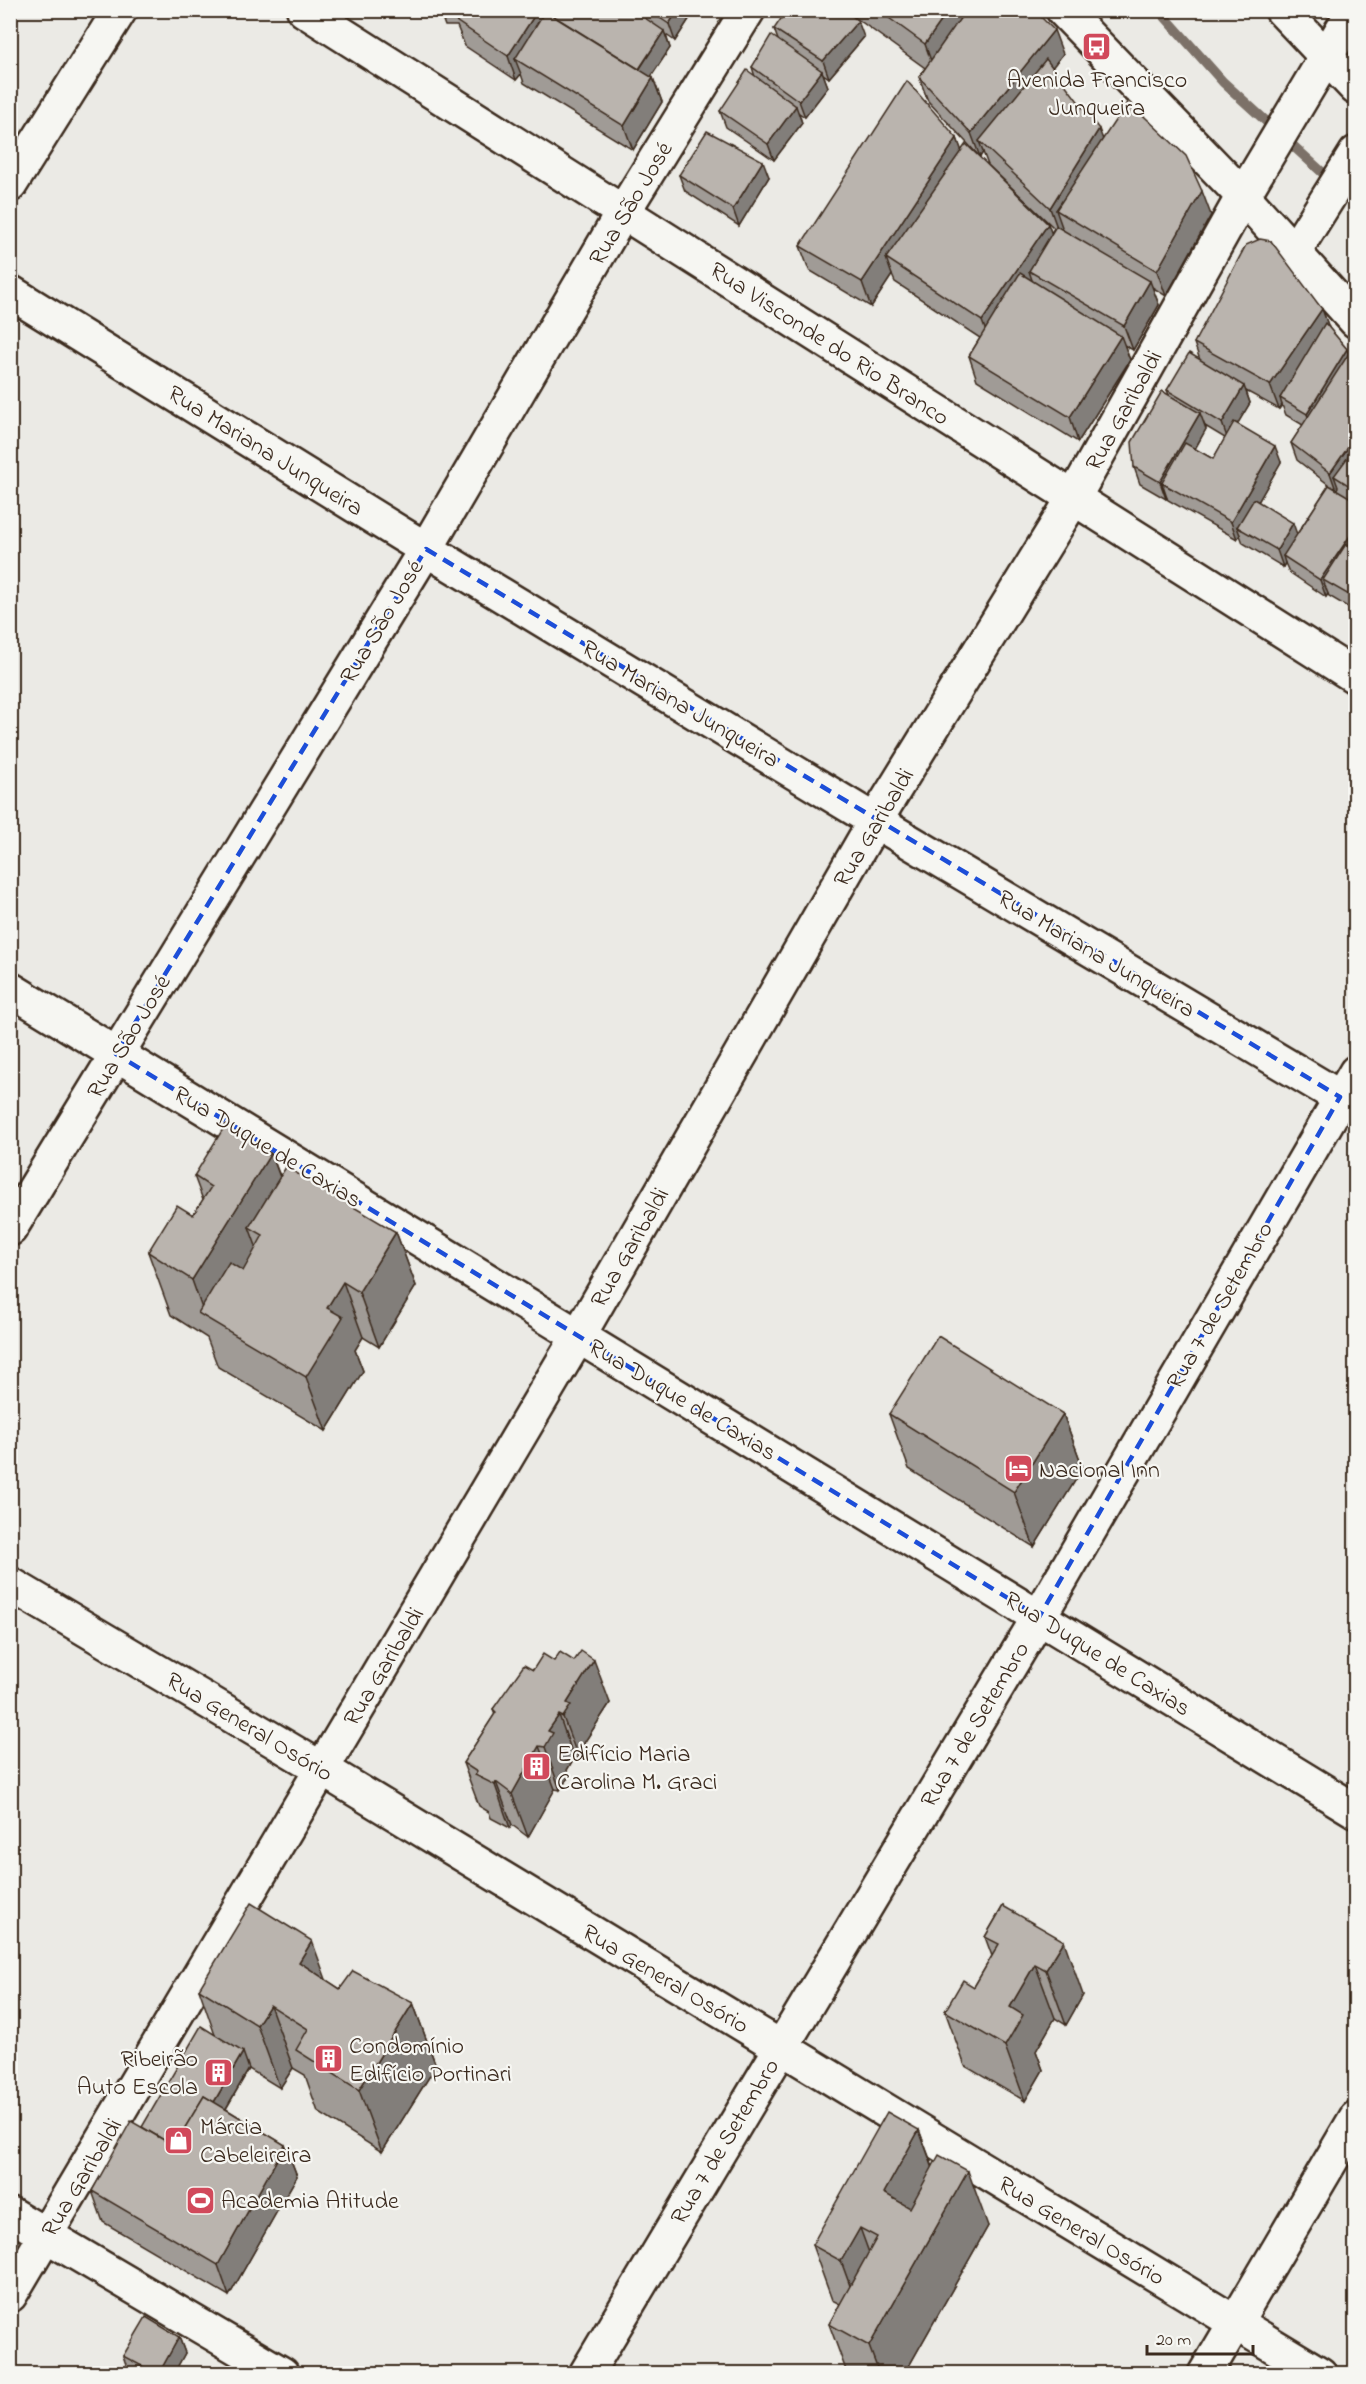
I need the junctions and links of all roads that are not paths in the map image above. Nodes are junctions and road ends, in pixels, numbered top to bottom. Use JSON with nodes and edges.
{"nodes":[{"id":1,"x":120,"y":10,"type":"edge"},
{"id":2,"x":304,"y":10,"type":"edge"},
{"id":3,"x":748,"y":10,"type":"edge"},
{"id":4,"x":1063,"y":10,"type":"edge"},
{"id":5,"x":1282,"y":10,"type":"edge"},
{"id":6,"x":1354,"y":10,"type":"edge"},
{"id":7,"x":1327,"y":56,"type":"junction"},
{"id":8,"x":1356,"y":88,"type":"edge"},
{"id":9,"x":1356,"y":153,"type":"edge"},
{"id":10,"x":10,"y":185,"type":"edge"},
{"id":11,"x":1243,"y":196,"type":"junction"},
{"id":12,"x":623,"y":212,"type":"junction"},
{"id":13,"x":1294,"y":252,"type":"junction"},
{"id":14,"x":10,"y":292,"type":"edge"},
{"id":15,"x":1356,"y":321,"type":"edge"},
{"id":16,"x":1073,"y":499,"type":"junction"},
{"id":17,"x":426,"y":549,"type":"junction"},
{"id":18,"x":1356,"y":677,"type":"edge"},
{"id":19,"x":875,"y":821,"type":"junction"},
{"id":20,"x":10,"y":989,"type":"edge"},
{"id":21,"x":116,"y":1054,"type":"junction"},
{"id":22,"x":1350,"y":1092,"type":"edge"},
{"id":23,"x":10,"y":1229,"type":"edge"},
{"id":24,"x":579,"y":1335,"type":"junction"},
{"id":25,"x":10,"y":1584,"type":"edge"},
{"id":26,"x":1039,"y":1617,"type":"junction"},
{"id":27,"x":322,"y":1769,"type":"junction"},
{"id":28,"x":1356,"y":1811,"type":"edge"},
{"id":29,"x":780,"y":2047,"type":"junction"},
{"id":30,"x":1356,"y":2118,"type":"edge"},
{"id":31,"x":10,"y":2214,"type":"edge"},
{"id":32,"x":47,"y":2235,"type":"junction"},
{"id":33,"x":10,"y":2295,"type":"edge"},
{"id":34,"x":1235,"y":2323,"type":"junction"},
{"id":35,"x":282,"y":2373,"type":"edge"},
{"id":36,"x":586,"y":2373,"type":"edge"},
{"id":37,"x":1204,"y":2373,"type":"edge"},
{"id":38,"x":1320,"y":2373,"type":"edge"}],
"edges":[{"from":1,"to":10,"type":"street"},
{"from":2,"to":12,"type":"street","name":"Rua Visconde do Rio Branco"},
{"from":3,"to":12,"type":"street","name":"Rua São José"},
{"from":4,"to":11,"type":"street"},
{"from":5,"to":7,"type":"street"},
{"from":6,"to":7,"type":"street","name":"Rua Garibaldi"},
{"from":7,"to":8,"type":"street"},
{"from":7,"to":11,"type":"street","name":"Rua Garibaldi"},
{"from":9,"to":13,"type":"street"},
{"from":11,"to":13,"type":"street"},
{"from":11,"to":16,"type":"street","name":"Rua Garibaldi"},
{"from":12,"to":16,"type":"street","name":"Rua Visconde do Rio Branco"},
{"from":12,"to":17,"type":"street","name":"Rua São José"},
{"from":13,"to":15,"type":"street"},
{"from":14,"to":17,"type":"street","name":"Rua Mariana Junqueira"},
{"from":16,"to":18,"type":"street","name":"Rua Visconde do Rio Branco"},
{"from":16,"to":19,"type":"street","name":"Rua Garibaldi"},
{"from":17,"to":19,"type":"street","name":"Rua Mariana Junqueira"},
{"from":17,"to":21,"type":"street","name":"Rua São José"},
{"from":19,"to":22,"type":"street","name":"Rua Mariana Junqueira"},
{"from":19,"to":24,"type":"street","name":"Rua Garibaldi"},
{"from":20,"to":21,"type":"street","name":"Rua Duque de Caxias"},
{"from":21,"to":23,"type":"street","name":"Rua São José"},
{"from":21,"to":24,"type":"street","name":"Rua Duque de Caxias"},
{"from":22,"to":26,"type":"street","name":"Rua 7 de Setembro"},
{"from":24,"to":26,"type":"street","name":"Rua Duque de Caxias"},
{"from":24,"to":27,"type":"street","name":"Rua Garibaldi"},
{"from":25,"to":27,"type":"street","name":"Rua General Osório"},
{"from":26,"to":28,"type":"street","name":"Rua Duque de Caxias"},
{"from":26,"to":29,"type":"street","name":"Rua 7 de Setembro"},
{"from":27,"to":29,"type":"street","name":"Rua General Osório"},
{"from":27,"to":32,"type":"street","name":"Rua Garibaldi"},
{"from":29,"to":34,"type":"street","name":"Rua General Osório"},
{"from":29,"to":36,"type":"street","name":"Rua 7 de Setembro"},
{"from":30,"to":34,"type":"street"},
{"from":31,"to":32,"type":"street"},
{"from":32,"to":33,"type":"street","name":"Rua Garibaldi"},
{"from":32,"to":35,"type":"street"},
{"from":34,"to":37,"type":"street"},
{"from":34,"to":38,"type":"street","name":"Rua General Osório"}]}
